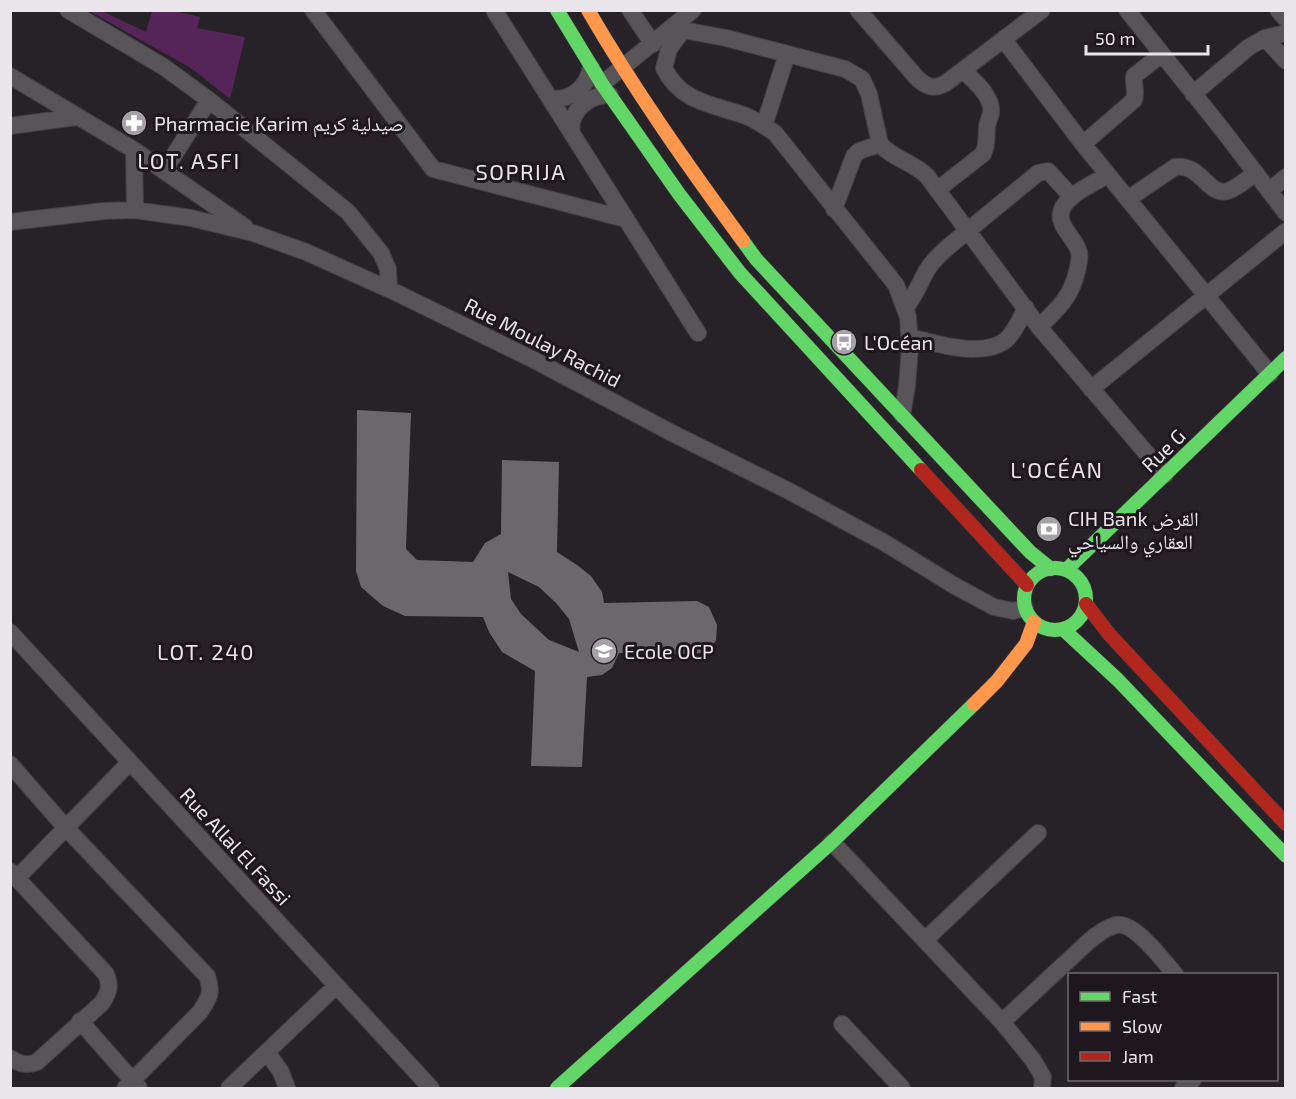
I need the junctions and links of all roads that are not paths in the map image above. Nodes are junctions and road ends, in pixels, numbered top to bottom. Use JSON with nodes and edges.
{"nodes":[{"id":1,"x":68,"y":10,"type":"edge"},
{"id":2,"x":313,"y":10,"type":"edge"},
{"id":3,"x":494,"y":10,"type":"edge"},
{"id":4,"x":557,"y":10,"type":"edge"},
{"id":5,"x":588,"y":10,"type":"edge"},
{"id":6,"x":630,"y":10,"type":"edge"},
{"id":7,"x":693,"y":10,"type":"edge"},
{"id":8,"x":858,"y":10,"type":"edge"},
{"id":9,"x":1042,"y":10,"type":"edge"},
{"id":10,"x":1127,"y":10,"type":"edge"},
{"id":11,"x":1278,"y":10,"type":"edge"},
{"id":12,"x":1286,"y":18,"type":"edge"},
{"id":13,"x":676,"y":30,"type":"junction"},
{"id":14,"x":1286,"y":33,"type":"edge"},
{"id":15,"x":1265,"y":38,"type":"junction"},
{"id":16,"x":1004,"y":40,"type":"junction"},
{"id":17,"x":653,"y":44,"type":"junction"},
{"id":18,"x":787,"y":54,"type":"junction"},
{"id":19,"x":1162,"y":54,"type":"junction"},
{"id":20,"x":1286,"y":61,"type":"edge"},
{"id":21,"x":591,"y":67,"type":"junction"},
{"id":22,"x":622,"y":69,"type":"junction"},
{"id":23,"x":963,"y":70,"type":"junction"},
{"id":24,"x":10,"y":76,"type":"edge"},
{"id":25,"x":606,"y":90,"type":"junction"},
{"id":26,"x":1193,"y":94,"type":"junction"},
{"id":27,"x":550,"y":99,"type":"junction"},
{"id":28,"x":209,"y":100,"type":"junction"},
{"id":29,"x":76,"y":117,"type":"junction"},
{"id":30,"x":10,"y":126,"type":"edge"},
{"id":31,"x":764,"y":126,"type":"junction"},
{"id":32,"x":572,"y":134,"type":"junction"},
{"id":33,"x":880,"y":144,"type":"junction"},
{"id":34,"x":1083,"y":144,"type":"junction"},
{"id":35,"x":134,"y":150,"type":"junction"},
{"id":36,"x":164,"y":171,"type":"junction"},
{"id":37,"x":1256,"y":173,"type":"junction"},
{"id":38,"x":1108,"y":175,"type":"junction"},
{"id":39,"x":1286,"y":177,"type":"edge"},
{"id":40,"x":937,"y":190,"type":"junction"},
{"id":41,"x":1269,"y":191,"type":"junction"},
{"id":42,"x":1072,"y":197,"type":"junction"},
{"id":43,"x":1128,"y":199,"type":"junction"},
{"id":44,"x":834,"y":209,"type":"junction"},
{"id":45,"x":135,"y":210,"type":"junction"},
{"id":46,"x":1286,"y":213,"type":"edge"},
{"id":47,"x":626,"y":219,"type":"junction"},
{"id":48,"x":10,"y":222,"type":"edge"},
{"id":49,"x":1286,"y":231,"type":"edge"},
{"id":50,"x":968,"y":232,"type":"junction"},
{"id":51,"x":253,"y":233,"type":"junction"},
{"id":52,"x":389,"y":289,"type":"junction"},
{"id":53,"x":1206,"y":294,"type":"junction"},
{"id":54,"x":1026,"y":308,"type":"junction"},
{"id":55,"x":905,"y":309,"type":"junction"},
{"id":56,"x":1039,"y":327,"type":"junction"},
{"id":57,"x":698,"y":333,"type":"dead end"},
{"id":58,"x":909,"y":337,"type":"junction"},
{"id":59,"x":1286,"y":358,"type":"edge"},
{"id":60,"x":1270,"y":374,"type":"junction"},
{"id":61,"x":1091,"y":388,"type":"junction"},
{"id":62,"x":902,"y":415,"type":"junction"},
{"id":63,"x":1165,"y":476,"type":"junction"},
{"id":64,"x":1051,"y":568,"type":"junction"},
{"id":65,"x":1066,"y":570,"type":"junction"},
{"id":66,"x":1027,"y":585,"type":"junction"},
{"id":67,"x":1086,"y":604,"type":"junction"},
{"id":68,"x":1025,"y":608,"type":"junction"},
{"id":69,"x":1034,"y":622,"type":"junction"},
{"id":70,"x":1063,"y":629,"type":"junction"},
{"id":71,"x":10,"y":632,"type":"edge"},
{"id":72,"x":130,"y":762,"type":"junction"},
{"id":73,"x":10,"y":764,"type":"edge"},
{"id":74,"x":1286,"y":824,"type":"edge"},
{"id":75,"x":66,"y":828,"type":"junction"},
{"id":76,"x":1038,"y":833,"type":"dead end"},
{"id":77,"x":832,"y":842,"type":"junction"},
{"id":78,"x":1286,"y":856,"type":"edge"},
{"id":79,"x":14,"y":875,"type":"edge"},
{"id":80,"x":926,"y":939,"type":"junction"},
{"id":81,"x":1173,"y":973,"type":"edge"},
{"id":82,"x":336,"y":986,"type":"junction"},
{"id":83,"x":80,"y":1021,"type":"junction"},
{"id":84,"x":1002,"y":1022,"type":"junction"},
{"id":85,"x":842,"y":1024,"type":"dead end"},
{"id":86,"x":267,"y":1052,"type":"junction"},
{"id":87,"x":10,"y":1058,"type":"edge"},
{"id":88,"x":132,"y":1086,"type":"edge"},
{"id":89,"x":229,"y":1089,"type":"edge"},
{"id":90,"x":287,"y":1089,"type":"edge"},
{"id":91,"x":431,"y":1089,"type":"edge"},
{"id":92,"x":557,"y":1089,"type":"edge"},
{"id":93,"x":902,"y":1089,"type":"edge"},
{"id":94,"x":1042,"y":1089,"type":"edge"}],
"edges":[{"from":1,"to":28,"type":"street"},
{"from":2,"to":47,"type":"street"},
{"from":3,"to":27,"type":"street"},
{"from":4,"to":21,"type":"main road"},
{"from":5,"to":22,"type":"main road"},
{"from":6,"to":17,"type":"street"},
{"from":7,"to":13,"type":"street"},
{"from":8,"to":23,"type":"street"},
{"from":9,"to":16,"type":"street"},
{"from":10,"to":19,"type":"street"},
{"from":11,"to":12,"type":"street"},
{"from":13,"to":17,"type":"street"},
{"from":13,"to":18,"type":"street"},
{"from":13,"to":31,"type":"street"},
{"from":14,"to":15,"type":"street"},
{"from":15,"to":20,"type":"street"},
{"from":15,"to":26,"type":"street"},
{"from":16,"to":23,"type":"street"},
{"from":16,"to":34,"type":"street"},
{"from":17,"to":22,"type":"street"},
{"from":18,"to":31,"type":"street"},
{"from":18,"to":33,"type":"street"},
{"from":19,"to":26,"type":"street"},
{"from":19,"to":34,"type":"street"},
{"from":21,"to":25,"type":"main road"},
{"from":21,"to":27,"type":"street"},
{"from":22,"to":25,"type":"street"},
{"from":22,"to":62,"type":"main road"},
{"from":23,"to":40,"type":"street"},
{"from":24,"to":29,"type":"street"},
{"from":25,"to":32,"type":"street"},
{"from":25,"to":66,"type":"main road"},
{"from":26,"to":37,"type":"street"},
{"from":27,"to":32,"type":"street"},
{"from":28,"to":36,"type":"street"},
{"from":28,"to":52,"type":"street"},
{"from":29,"to":30,"type":"street"},
{"from":29,"to":35,"type":"street"},
{"from":31,"to":44,"type":"street"},
{"from":32,"to":47,"type":"street"},
{"from":33,"to":40,"type":"street"},
{"from":33,"to":44,"type":"street"},
{"from":34,"to":38,"type":"street"},
{"from":35,"to":36,"type":"street"},
{"from":35,"to":45,"type":"street"},
{"from":36,"to":51,"type":"street"},
{"from":37,"to":41,"type":"street"},
{"from":37,"to":43,"type":"street"},
{"from":38,"to":42,"type":"street"},
{"from":38,"to":43,"type":"street"},
{"from":39,"to":41,"type":"street"},
{"from":40,"to":50,"type":"street"},
{"from":41,"to":46,"type":"street"},
{"from":42,"to":50,"type":"street"},
{"from":42,"to":56,"type":"street"},
{"from":43,"to":53,"type":"street"},
{"from":44,"to":55,"type":"street"},
{"from":45,"to":48,"type":"street","name":"Rue Moulay Rachid"},
{"from":45,"to":51,"type":"street","name":"Rue Moulay Rachid"},
{"from":47,"to":57,"type":"street"},
{"from":49,"to":53,"type":"street"},
{"from":50,"to":54,"type":"street"},
{"from":50,"to":55,"type":"street"},
{"from":51,"to":52,"type":"street","name":"Rue Moulay Rachid"},
{"from":52,"to":68,"type":"street","name":"Rue Moulay Rachid"},
{"from":53,"to":60,"type":"street"},
{"from":53,"to":61,"type":"street"},
{"from":54,"to":56,"type":"street"},
{"from":54,"to":58,"type":"street"},
{"from":55,"to":58,"type":"street"},
{"from":56,"to":61,"type":"street"},
{"from":58,"to":62,"type":"street"},
{"from":59,"to":60,"type":"main road","name":"Rue G"},
{"from":60,"to":63,"type":"main road","name":"Rue G"},
{"from":61,"to":63,"type":"street"},
{"from":62,"to":64,"type":"main road"},
{"from":63,"to":65,"type":"main road","name":"Rue G"},
{"from":64,"to":65,"type":"main road"},
{"from":64,"to":66,"type":"main road"},
{"from":65,"to":67,"type":"main road"},
{"from":66,"to":68,"type":"main road"},
{"from":67,"to":70,"type":"main road"},
{"from":67,"to":74,"type":"main road"},
{"from":68,"to":69,"type":"main road"},
{"from":69,"to":70,"type":"main road"},
{"from":69,"to":77,"type":"main road"},
{"from":70,"to":78,"type":"main road"},
{"from":71,"to":72,"type":"street","name":"Rue Allal El Fassi"},
{"from":72,"to":75,"type":"street"},
{"from":72,"to":82,"type":"street","name":"Rue Allal El Fassi"},
{"from":73,"to":75,"type":"street"},
{"from":75,"to":79,"type":"street"},
{"from":75,"to":88,"type":"street"},
{"from":76,"to":80,"type":"street"},
{"from":77,"to":80,"type":"street"},
{"from":77,"to":92,"type":"main road"},
{"from":79,"to":83,"type":"street"},
{"from":80,"to":84,"type":"street"},
{"from":81,"to":84,"type":"street"},
{"from":82,"to":86,"type":"street"},
{"from":82,"to":91,"type":"street","name":"Rue Allal El Fassi"},
{"from":83,"to":87,"type":"street"},
{"from":83,"to":88,"type":"street"},
{"from":84,"to":94,"type":"street"},
{"from":85,"to":93,"type":"street"},
{"from":86,"to":89,"type":"street"},
{"from":86,"to":90,"type":"street"}]}
